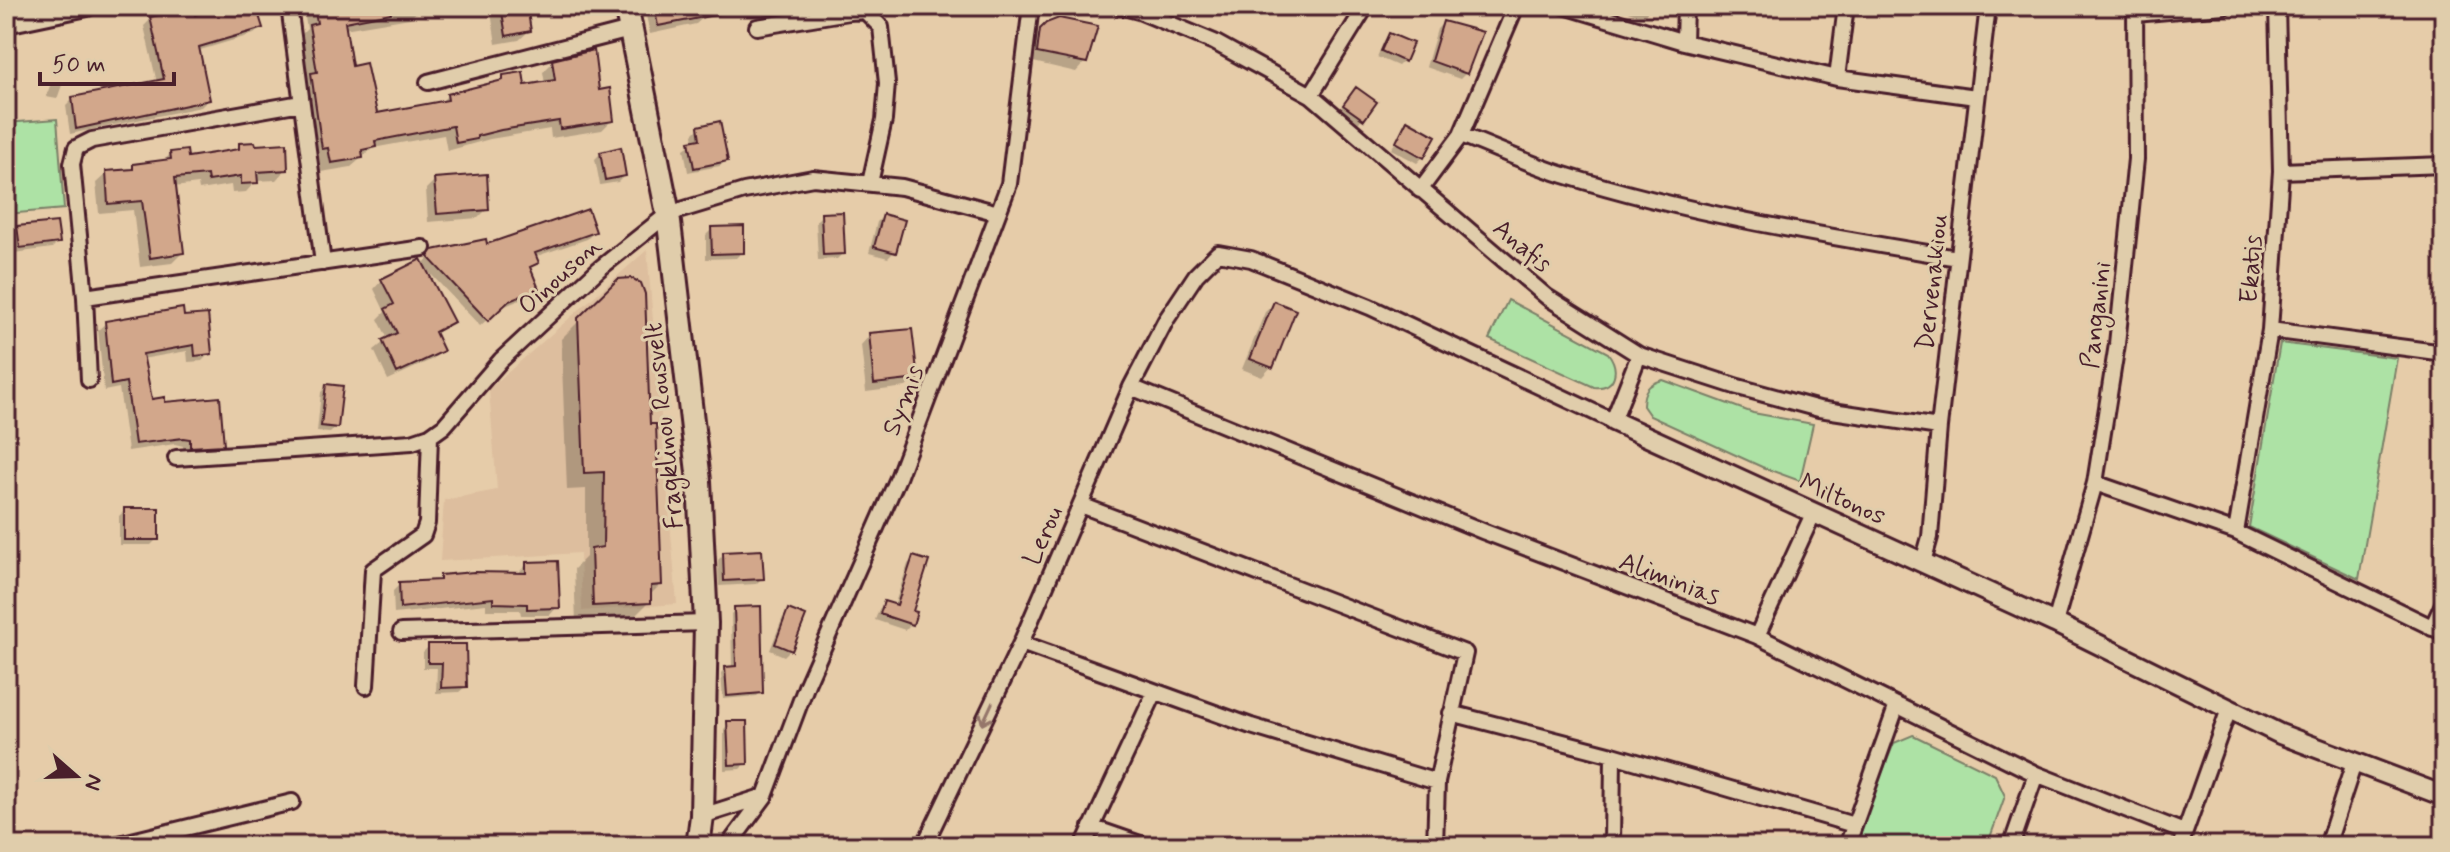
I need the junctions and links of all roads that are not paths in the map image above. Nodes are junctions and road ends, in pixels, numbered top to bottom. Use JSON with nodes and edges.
{"nodes":[{"id":1,"x":87,"y":6,"type":"edge"},
{"id":2,"x":289,"y":6,"type":"edge"},
{"id":3,"x":626,"y":6,"type":"edge"},
{"id":4,"x":1031,"y":6,"type":"edge"},
{"id":5,"x":1120,"y":6,"type":"edge"},
{"id":6,"x":1366,"y":6,"type":"edge"},
{"id":7,"x":1516,"y":6,"type":"edge"},
{"id":8,"x":1564,"y":6,"type":"edge"},
{"id":9,"x":1685,"y":6,"type":"edge"},
{"id":10,"x":1846,"y":6,"type":"edge"},
{"id":11,"x":1988,"y":6,"type":"edge"},
{"id":12,"x":2224,"y":6,"type":"edge"},
{"id":13,"x":2277,"y":6,"type":"edge"},
{"id":14,"x":2135,"y":10,"type":"edge"},
{"id":15,"x":6,"y":23,"type":"edge"},
{"id":16,"x":757,"y":27,"type":"dead end"},
{"id":17,"x":630,"y":30,"type":"junction"},
{"id":18,"x":1684,"y":42,"type":"junction"},
{"id":19,"x":1837,"y":78,"type":"junction"},
{"id":20,"x":428,"y":82,"type":"dead end"},
{"id":21,"x":1311,"y":95,"type":"junction"},
{"id":22,"x":1976,"y":97,"type":"junction"},
{"id":23,"x":301,"y":103,"type":"junction"},
{"id":24,"x":1461,"y":135,"type":"junction"},
{"id":25,"x":2444,"y":165,"type":"edge"},
{"id":26,"x":2281,"y":171,"type":"junction"},
{"id":27,"x":870,"y":183,"type":"junction"},
{"id":28,"x":1420,"y":190,"type":"junction"},
{"id":29,"x":998,"y":213,"type":"junction"},
{"id":30,"x":668,"y":214,"type":"junction"},
{"id":31,"x":423,"y":248,"type":"dead end"},
{"id":32,"x":1218,"y":253,"type":"joint"},
{"id":33,"x":1958,"y":258,"type":"junction"},
{"id":34,"x":323,"y":263,"type":"junction"},
{"id":35,"x":85,"y":297,"type":"junction"},
{"id":36,"x":2270,"y":330,"type":"junction"},
{"id":37,"x":2444,"y":353,"type":"edge"},
{"id":38,"x":1639,"y":355,"type":"junction"},
{"id":39,"x":89,"y":380,"type":"dead end"},
{"id":40,"x":1131,"y":387,"type":"junction"},
{"id":41,"x":1613,"y":421,"type":"junction"},
{"id":42,"x":1939,"y":427,"type":"junction"},
{"id":43,"x":430,"y":436,"type":"junction"},
{"id":44,"x":176,"y":458,"type":"dead end"},
{"id":45,"x":2095,"y":483,"type":"junction"},
{"id":46,"x":1081,"y":505,"type":"junction"},
{"id":47,"x":1813,"y":514,"type":"junction"},
{"id":48,"x":2236,"y":532,"type":"junction"},
{"id":49,"x":1923,"y":562,"type":"junction"},
{"id":50,"x":2444,"y":602,"type":"edge"},
{"id":51,"x":706,"y":623,"type":"junction"},
{"id":52,"x":2055,"y":623,"type":"junction"},
{"id":53,"x":2438,"y":631,"type":"edge"},
{"id":54,"x":401,"y":632,"type":"dead end"},
{"id":55,"x":1757,"y":636,"type":"junction"},
{"id":56,"x":1021,"y":643,"type":"junction"},
{"id":57,"x":366,"y":686,"type":"dead end"},
{"id":58,"x":1155,"y":692,"type":"junction"},
{"id":59,"x":1897,"y":705,"type":"junction"},
{"id":60,"x":2229,"y":709,"type":"junction"},
{"id":61,"x":1451,"y":713,"type":"junction"},
{"id":62,"x":1613,"y":755,"type":"junction"},
{"id":63,"x":2354,"y":763,"type":"junction"},
{"id":64,"x":2036,"y":774,"type":"junction"},
{"id":65,"x":1437,"y":782,"type":"junction"},
{"id":66,"x":765,"y":796,"type":"junction"},
{"id":67,"x":2444,"y":796,"type":"edge"},
{"id":68,"x":292,"y":802,"type":"dead end"},
{"id":69,"x":702,"y":816,"type":"junction"},
{"id":70,"x":1854,"y":825,"type":"junction"},
{"id":71,"x":1091,"y":827,"type":"junction"},
{"id":72,"x":2182,"y":839,"type":"edge"},
{"id":73,"x":111,"y":846,"type":"edge"},
{"id":74,"x":698,"y":846,"type":"edge"},
{"id":75,"x":728,"y":846,"type":"edge"},
{"id":76,"x":924,"y":846,"type":"edge"},
{"id":77,"x":1083,"y":846,"type":"edge"},
{"id":78,"x":1146,"y":846,"type":"edge"},
{"id":79,"x":1435,"y":846,"type":"edge"},
{"id":80,"x":1612,"y":846,"type":"edge"},
{"id":81,"x":1847,"y":846,"type":"edge"},
{"id":82,"x":2011,"y":846,"type":"edge"},
{"id":83,"x":2327,"y":846,"type":"edge"}],
"edges":[{"from":1,"to":15,"type":"street"},
{"from":2,"to":23,"type":"street"},
{"from":3,"to":17,"type":"main road","name":"Fragklinou Rousvelt"},
{"from":4,"to":29,"type":"street","name":"Symis"},
{"from":5,"to":21,"type":"street","name":"Anafis"},
{"from":6,"to":21,"type":"street"},
{"from":7,"to":24,"type":"street"},
{"from":8,"to":18,"type":"street"},
{"from":9,"to":18,"type":"street"},
{"from":10,"to":19,"type":"street"},
{"from":11,"to":22,"type":"street","name":"Dervenakiou"},
{"from":12,"to":14,"type":"street"},
{"from":13,"to":26,"type":"street","name":"Ekatis"},
{"from":14,"to":45,"type":"street","name":"Panganini"},
{"from":16,"to":27,"type":"street"},
{"from":17,"to":20,"type":"street"},
{"from":17,"to":30,"type":"main road","name":"Fragklinou Rousvelt"},
{"from":18,"to":19,"type":"street"},
{"from":19,"to":22,"type":"street"},
{"from":21,"to":28,"type":"street","name":"Anafis"},
{"from":22,"to":33,"type":"street","name":"Dervenakiou"},
{"from":23,"to":34,"type":"street"},
{"from":23,"to":35,"type":"street"},
{"from":24,"to":28,"type":"street"},
{"from":24,"to":33,"type":"street"},
{"from":25,"to":26,"type":"street"},
{"from":26,"to":36,"type":"street","name":"Ekatis"},
{"from":27,"to":29,"type":"street","name":"Oinouson"},
{"from":27,"to":30,"type":"street","name":"Oinouson"},
{"from":28,"to":38,"type":"street","name":"Anafis"},
{"from":29,"to":66,"type":"street","name":"Symis"},
{"from":30,"to":43,"type":"street","name":"Oinouson"},
{"from":30,"to":51,"type":"main road","name":"Fragklinou Rousvelt"},
{"from":31,"to":34,"type":"street"},
{"from":32,"to":40,"type":"street","name":"Lerou"},
{"from":32,"to":41,"type":"street","name":"Miltonos"},
{"from":33,"to":42,"type":"street","name":"Dervenakiou"},
{"from":34,"to":35,"type":"street"},
{"from":35,"to":39,"type":"street"},
{"from":36,"to":37,"type":"street"},
{"from":36,"to":48,"type":"street","name":"Ekatis"},
{"from":38,"to":41,"type":"street"},
{"from":38,"to":42,"type":"street","name":"Anafis"},
{"from":40,"to":46,"type":"street","name":"Lerou"},
{"from":40,"to":55,"type":"street","name":"Aliminias"},
{"from":41,"to":47,"type":"street","name":"Miltonos"},
{"from":42,"to":49,"type":"street","name":"Dervenakiou"},
{"from":43,"to":44,"type":"street"},
{"from":43,"to":57,"type":"street"},
{"from":45,"to":48,"type":"street"},
{"from":45,"to":52,"type":"street","name":"Panganini"},
{"from":46,"to":56,"type":"street","name":"Lerou"},
{"from":46,"to":61,"type":"street"},
{"from":47,"to":49,"type":"street","name":"Miltonos"},
{"from":47,"to":55,"type":"street"},
{"from":48,"to":53,"type":"street"},
{"from":49,"to":52,"type":"street","name":"Miltonos"},
{"from":50,"to":53,"type":"street"},
{"from":51,"to":54,"type":"street"},
{"from":51,"to":69,"type":"main road","name":"Fragklinou Rousvelt"},
{"from":52,"to":60,"type":"street","name":"Miltonos"},
{"from":55,"to":59,"type":"street","name":"Aliminias"},
{"from":56,"to":58,"type":"street"},
{"from":56,"to":76,"type":"street","name":"Lerou","one_way":true},
{"from":58,"to":65,"type":"street"},
{"from":58,"to":71,"type":"street"},
{"from":59,"to":64,"type":"street","name":"Aliminias"},
{"from":59,"to":70,"type":"street"},
{"from":60,"to":63,"type":"street","name":"Miltonos"},
{"from":60,"to":72,"type":"street"},
{"from":61,"to":62,"type":"street"},
{"from":61,"to":65,"type":"street"},
{"from":62,"to":70,"type":"street"},
{"from":62,"to":80,"type":"street"},
{"from":63,"to":67,"type":"street","name":"Miltonos"},
{"from":63,"to":83,"type":"street"},
{"from":64,"to":72,"type":"street","name":"Aliminias"},
{"from":64,"to":82,"type":"street"},
{"from":65,"to":79,"type":"street"},
{"from":66,"to":69,"type":"street"},
{"from":66,"to":75,"type":"street","name":"Symis"},
{"from":68,"to":73,"type":"street"},
{"from":69,"to":74,"type":"main road","name":"Fragklinou Rousvelt"},
{"from":70,"to":81,"type":"street"},
{"from":71,"to":77,"type":"street"},
{"from":71,"to":78,"type":"street"}]}
